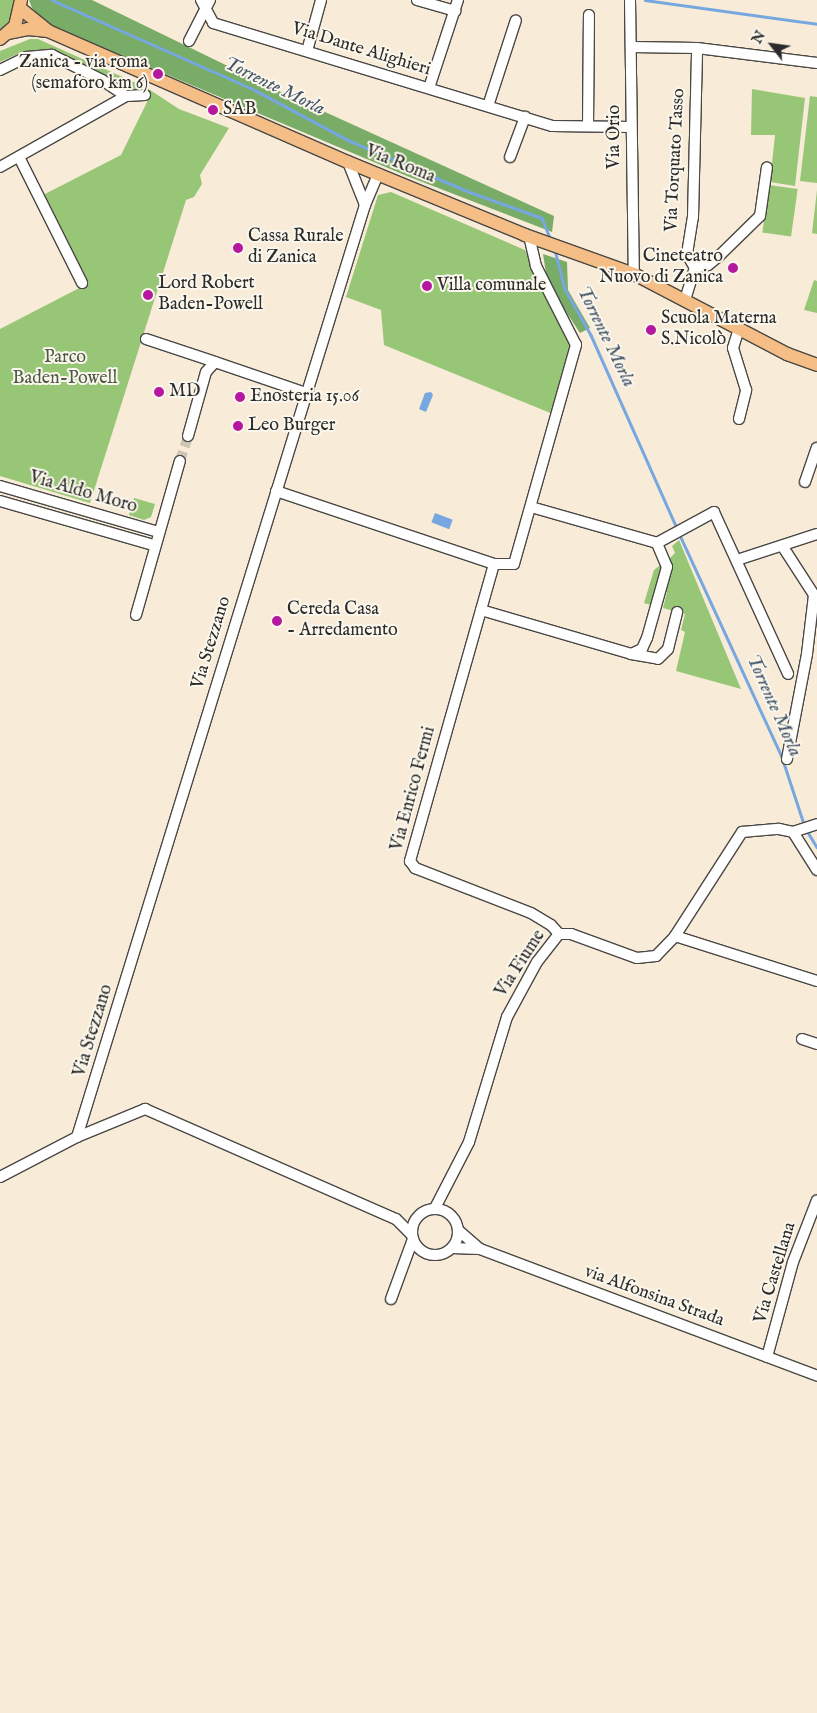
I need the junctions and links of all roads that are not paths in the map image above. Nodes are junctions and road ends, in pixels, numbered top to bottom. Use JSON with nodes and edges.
{"nodes":[{"id":1,"x":201,"y":0,"type":"edge"},
{"id":2,"x":210,"y":0,"type":"edge"},
{"id":3,"x":321,"y":0,"type":"edge"},
{"id":4,"x":417,"y":0,"type":"edge"},
{"id":5,"x":458,"y":0,"type":"edge"},
{"id":6,"x":630,"y":0,"type":"edge"},
{"id":7,"x":21,"y":4,"type":"edge"},
{"id":8,"x":455,"y":11,"type":"junction"},
{"id":9,"x":206,"y":12,"type":"junction"},
{"id":10,"x":590,"y":15,"type":"dead end"},
{"id":11,"x":516,"y":20,"type":"dead end"},
{"id":12,"x":48,"y":31,"type":"junction"},
{"id":13,"x":5,"y":36,"type":"edge"},
{"id":14,"x":189,"y":41,"type":"dead end"},
{"id":15,"x":632,"y":48,"type":"junction"},
{"id":16,"x":697,"y":48,"type":"junction"},
{"id":17,"x":307,"y":51,"type":"junction"},
{"id":18,"x":817,"y":63,"type":"edge"},
{"id":19,"x":0,"y":70,"type":"edge"},
{"id":20,"x":429,"y":88,"type":"junction"},
{"id":21,"x":145,"y":95,"type":"dead end"},
{"id":22,"x":126,"y":96,"type":"junction"},
{"id":23,"x":488,"y":106,"type":"junction"},
{"id":24,"x":524,"y":117,"type":"junction"},
{"id":25,"x":588,"y":126,"type":"junction"},
{"id":26,"x":631,"y":127,"type":"junction"},
{"id":27,"x":19,"y":157,"type":"junction"},
{"id":28,"x":510,"y":157,"type":"dead end"},
{"id":29,"x":348,"y":162,"type":"junction"},
{"id":30,"x":0,"y":167,"type":"edge"},
{"id":31,"x":767,"y":167,"type":"dead end"},
{"id":32,"x":378,"y":174,"type":"junction"},
{"id":33,"x":365,"y":205,"type":"junction"},
{"id":34,"x":529,"y":236,"type":"junction"},
{"id":35,"x":695,"y":268,"type":"junction"},
{"id":36,"x":634,"y":274,"type":"junction"},
{"id":37,"x":82,"y":283,"type":"dead end"},
{"id":38,"x":686,"y":300,"type":"junction"},
{"id":39,"x":739,"y":328,"type":"junction"},
{"id":40,"x":146,"y":339,"type":"dead end"},
{"id":41,"x":215,"y":362,"type":"junction"},
{"id":42,"x":817,"y":365,"type":"edge"},
{"id":43,"x":309,"y":394,"type":"junction"},
{"id":44,"x":739,"y":420,"type":"dead end"},
{"id":45,"x":188,"y":436,"type":"tunnel mouth"},
{"id":46,"x":817,"y":448,"type":"edge"},
{"id":47,"x":180,"y":461,"type":"tunnel mouth"},
{"id":48,"x":805,"y":482,"type":"dead end"},
{"id":49,"x":0,"y":486,"type":"edge"},
{"id":50,"x":276,"y":491,"type":"junction"},
{"id":51,"x":0,"y":501,"type":"edge"},
{"id":52,"x":531,"y":507,"type":"junction"},
{"id":53,"x":158,"y":532,"type":"junction"},
{"id":54,"x":817,"y":534,"type":"edge"},
{"id":55,"x":657,"y":543,"type":"junction"},
{"id":56,"x":153,"y":546,"type":"junction"},
{"id":57,"x":783,"y":547,"type":"junction"},
{"id":58,"x":737,"y":560,"type":"junction"},
{"id":59,"x":494,"y":564,"type":"junction"},
{"id":60,"x":481,"y":610,"type":"junction"},
{"id":61,"x":677,"y":612,"type":"dead end"},
{"id":62,"x":136,"y":616,"type":"dead end"},
{"id":63,"x":630,"y":654,"type":"junction"},
{"id":64,"x":788,"y":674,"type":"dead end"},
{"id":65,"x":787,"y":759,"type":"dead end"},
{"id":66,"x":815,"y":824,"type":"edge"},
{"id":67,"x":795,"y":831,"type":"junction"},
{"id":68,"x":817,"y":870,"type":"edge"},
{"id":69,"x":559,"y":934,"type":"junction"},
{"id":70,"x":675,"y":936,"type":"junction"},
{"id":71,"x":817,"y":981,"type":"edge"},
{"id":72,"x":802,"y":1039,"type":"dead end"},
{"id":73,"x":817,"y":1044,"type":"edge"},
{"id":74,"x":77,"y":1137,"type":"junction"},
{"id":75,"x":0,"y":1177,"type":"edge"},
{"id":76,"x":451,"y":1182,"type":"junction"},
{"id":77,"x":817,"y":1200,"type":"edge"},
{"id":78,"x":435,"y":1208,"type":"junction"},
{"id":79,"x":417,"y":1216,"type":"junction"},
{"id":80,"x":454,"y":1218,"type":"junction"},
{"id":81,"x":396,"y":1219,"type":"junction"},
{"id":82,"x":458,"y":1230,"type":"junction"},
{"id":83,"x":412,"y":1237,"type":"junction"},
{"id":84,"x":452,"y":1248,"type":"junction"},
{"id":85,"x":480,"y":1249,"type":"junction"},
{"id":86,"x":422,"y":1252,"type":"junction"},
{"id":87,"x":406,"y":1263,"type":"junction"},
{"id":88,"x":391,"y":1299,"type":"dead end"},
{"id":89,"x":767,"y":1357,"type":"junction"},
{"id":90,"x":817,"y":1376,"type":"edge"}],
"edges":[{"from":1,"to":9,"type":"street"},
{"from":2,"to":9,"type":"street"},
{"from":3,"to":17,"type":"street"},
{"from":4,"to":8,"type":"street"},
{"from":5,"to":8,"type":"street"},
{"from":6,"to":15,"type":"street","name":"Via Orio"},
{"from":7,"to":12,"type":"main road","name":"Via Roma"},
{"from":7,"to":13,"type":"main road","name":"Via Roma"},
{"from":8,"to":20,"type":"street"},
{"from":9,"to":14,"type":"street"},
{"from":9,"to":17,"type":"street","name":"Via Dante Alighieri"},
{"from":10,"to":25,"type":"street"},
{"from":11,"to":23,"type":"street"},
{"from":12,"to":13,"type":"main road","name":"Via Roma"},
{"from":12,"to":29,"type":"main road","name":"Via Roma"},
{"from":15,"to":16,"type":"street"},
{"from":15,"to":26,"type":"street","name":"Via Orio"},
{"from":16,"to":18,"type":"street"},
{"from":16,"to":35,"type":"street","name":"Via Torquato Tasso"},
{"from":17,"to":20,"type":"street","name":"Via Dante Alighieri"},
{"from":19,"to":22,"type":"street"},
{"from":20,"to":23,"type":"street","name":"Via Dante Alighieri"},
{"from":21,"to":22,"type":"street"},
{"from":22,"to":27,"type":"street"},
{"from":23,"to":24,"type":"street","name":"Via Dante Alighieri"},
{"from":24,"to":25,"type":"street","name":"Via Dante Alighieri"},
{"from":24,"to":28,"type":"street"},
{"from":25,"to":26,"type":"street","name":"Via Dante Alighieri"},
{"from":26,"to":36,"type":"street","name":"Via Orio"},
{"from":27,"to":30,"type":"street"},
{"from":27,"to":37,"type":"street"},
{"from":29,"to":32,"type":"main road","name":"Via Roma"},
{"from":29,"to":33,"type":"street"},
{"from":31,"to":35,"type":"street"},
{"from":32,"to":33,"type":"street","name":"Via Stezzano"},
{"from":32,"to":34,"type":"main road","name":"Via Roma"},
{"from":33,"to":43,"type":"street","name":"Via Stezzano"},
{"from":34,"to":36,"type":"main road","name":"Via Roma"},
{"from":34,"to":52,"type":"street"},
{"from":35,"to":38,"type":"street"},
{"from":36,"to":38,"type":"main road","name":"Via Roma"},
{"from":38,"to":39,"type":"main road","name":"Via Roma"},
{"from":39,"to":42,"type":"main road","name":"Via Roma"},
{"from":39,"to":44,"type":"street"},
{"from":40,"to":41,"type":"street"},
{"from":41,"to":43,"type":"street"},
{"from":41,"to":45,"type":"street"},
{"from":43,"to":50,"type":"street","name":"Via Stezzano"},
{"from":46,"to":48,"type":"street"},
{"from":47,"to":53,"type":"street"},
{"from":49,"to":53,"type":"street","name":"Via Aldo Moro"},
{"from":50,"to":59,"type":"street"},
{"from":50,"to":74,"type":"street","name":"Via Stezzano"},
{"from":51,"to":56,"type":"street","name":"Via Aldo Moro"},
{"from":52,"to":55,"type":"street"},
{"from":52,"to":59,"type":"street"},
{"from":53,"to":56,"type":"street"},
{"from":54,"to":57,"type":"street"},
{"from":55,"to":58,"type":"street"},
{"from":55,"to":63,"type":"street"},
{"from":56,"to":62,"type":"street"},
{"from":57,"to":58,"type":"street"},
{"from":57,"to":65,"type":"street"},
{"from":58,"to":64,"type":"street"},
{"from":59,"to":60,"type":"street","name":"Via Enrico Fermi"},
{"from":60,"to":63,"type":"street"},
{"from":60,"to":69,"type":"street","name":"Via Enrico Fermi"},
{"from":61,"to":63,"type":"street"},
{"from":66,"to":67,"type":"street","name":"Via Fiume"},
{"from":67,"to":68,"type":"street"},
{"from":67,"to":70,"type":"street","name":"Via Fiume"},
{"from":69,"to":70,"type":"street","name":"Via Fiume"},
{"from":69,"to":76,"type":"street","name":"Via Fiume"},
{"from":70,"to":71,"type":"street"},
{"from":72,"to":73,"type":"street"},
{"from":74,"to":75,"type":"street"},
{"from":74,"to":81,"type":"street"},
{"from":76,"to":78,"type":"street","name":"Via Fiume"},
{"from":76,"to":80,"type":"street","name":"Via Fiume"},
{"from":77,"to":89,"type":"street","name":"Via Castellana"},
{"from":78,"to":79,"type":"street"},
{"from":78,"to":80,"type":"street"},
{"from":79,"to":81,"type":"street"},
{"from":79,"to":83,"type":"street"},
{"from":80,"to":82,"type":"street"},
{"from":81,"to":83,"type":"street"},
{"from":82,"to":84,"type":"street"},
{"from":82,"to":85,"type":"street"},
{"from":83,"to":86,"type":"street"},
{"from":83,"to":87,"type":"street"},
{"from":84,"to":85,"type":"street"},
{"from":84,"to":86,"type":"street"},
{"from":85,"to":89,"type":"street","name":"via Alfonsina Strada"},
{"from":86,"to":87,"type":"street"},
{"from":87,"to":88,"type":"street"},
{"from":89,"to":90,"type":"street","name":"via Alfonsina Strada"}]}
